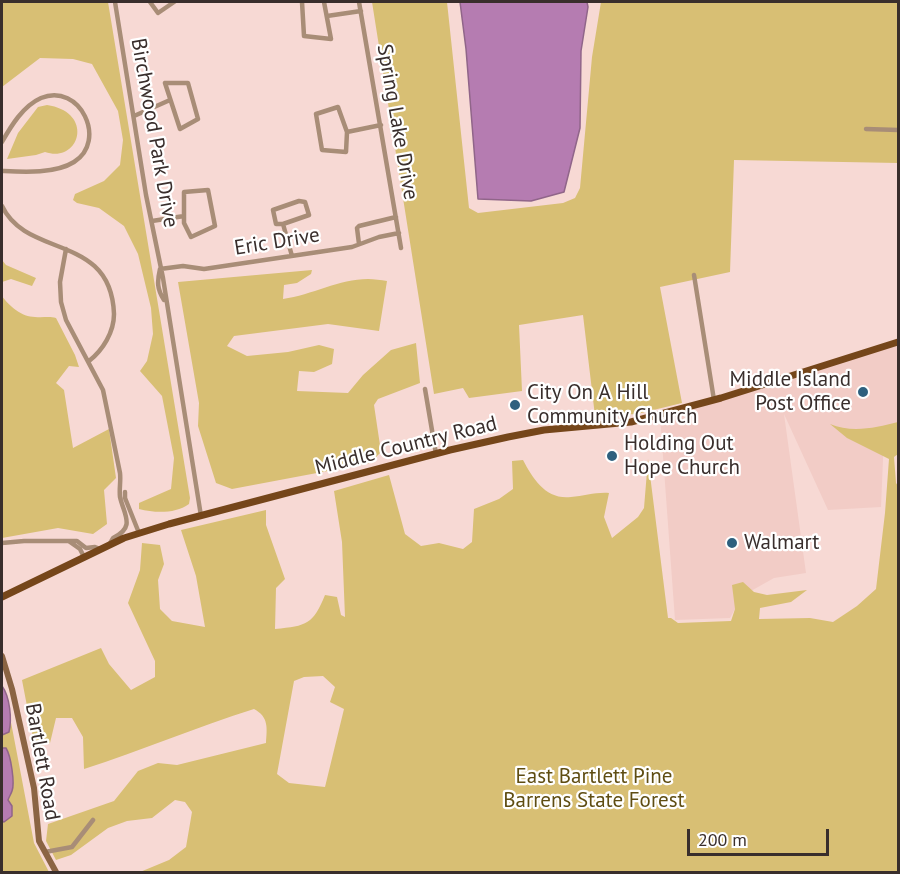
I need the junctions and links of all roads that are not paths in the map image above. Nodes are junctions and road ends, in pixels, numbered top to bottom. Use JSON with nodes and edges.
{"nodes":[{"id":1,"x":115,"y":2,"type":"edge"},
{"id":2,"x":150,"y":2,"type":"edge"},
{"id":3,"x":174,"y":2,"type":"edge"},
{"id":4,"x":302,"y":2,"type":"edge"},
{"id":5,"x":324,"y":2,"type":"edge"},
{"id":6,"x":359,"y":2,"type":"edge"},
{"id":7,"x":361,"y":11,"type":"junction"},
{"id":8,"x":327,"y":16,"type":"junction"},
{"id":9,"x":170,"y":100,"type":"junction"},
{"id":10,"x":134,"y":116,"type":"junction"},
{"id":11,"x":381,"y":125,"type":"junction"},
{"id":12,"x":866,"y":129,"type":"dead end"},
{"id":13,"x":898,"y":130,"type":"edge"},
{"id":14,"x":347,"y":132,"type":"junction"},
{"id":15,"x":2,"y":142,"type":"edge"},
{"id":16,"x":2,"y":171,"type":"edge"},
{"id":17,"x":2,"y":206,"type":"edge"},
{"id":18,"x":184,"y":216,"type":"junction"},
{"id":19,"x":396,"y":217,"type":"junction"},
{"id":20,"x":152,"y":221,"type":"junction"},
{"id":21,"x":283,"y":224,"type":"junction"},
{"id":22,"x":399,"y":233,"type":"junction"},
{"id":23,"x":359,"y":244,"type":"junction"},
{"id":24,"x":401,"y":248,"type":"dead end"},
{"id":25,"x":66,"y":249,"type":"junction"},
{"id":26,"x":292,"y":256,"type":"junction"},
{"id":27,"x":160,"y":269,"type":"junction"},
{"id":28,"x":694,"y":275,"type":"dead end"},
{"id":29,"x":166,"y":302,"type":"junction"},
{"id":30,"x":898,"y":342,"type":"edge"},
{"id":31,"x":89,"y":361,"type":"junction"},
{"id":32,"x":425,"y":389,"type":"dead end"},
{"id":33,"x":714,"y":400,"type":"junction"},
{"id":34,"x":436,"y":454,"type":"junction"},
{"id":35,"x":121,"y":484,"type":"junction"},
{"id":36,"x":201,"y":516,"type":"junction"},
{"id":37,"x":139,"y":533,"type":"junction"},
{"id":38,"x":70,"y":542,"type":"junction"},
{"id":39,"x":2,"y":543,"type":"edge"},
{"id":40,"x":109,"y":545,"type":"junction"},
{"id":41,"x":101,"y":549,"type":"junction"},
{"id":42,"x":84,"y":557,"type":"junction"},
{"id":43,"x":2,"y":597,"type":"edge"},
{"id":44,"x":2,"y":656,"type":"edge"},
{"id":45,"x":93,"y":820,"type":"dead end"},
{"id":46,"x":45,"y":852,"type":"junction"},
{"id":47,"x":56,"y":873,"type":"edge"}],
"edges":[{"from":1,"to":10,"type":"street","name":"Birchwood Park Drive"},
{"from":2,"to":3,"type":"street"},
{"from":4,"to":8,"type":"street"},
{"from":5,"to":8,"type":"street"},
{"from":6,"to":7,"type":"street","name":"Spring Lake Drive"},
{"from":7,"to":8,"type":"street"},
{"from":7,"to":11,"type":"street","name":"Spring Lake Drive"},
{"from":9,"to":9,"type":"street"},
{"from":9,"to":10,"type":"street"},
{"from":10,"to":20,"type":"street","name":"Birchwood Park Drive"},
{"from":11,"to":14,"type":"street"},
{"from":11,"to":19,"type":"street","name":"Spring Lake Drive"},
{"from":12,"to":13,"type":"street"},
{"from":14,"to":14,"type":"street"},
{"from":15,"to":16,"type":"street"},
{"from":17,"to":25,"type":"street"},
{"from":18,"to":18,"type":"street"},
{"from":18,"to":20,"type":"street"},
{"from":19,"to":22,"type":"street","name":"Spring Lake Drive"},
{"from":19,"to":23,"type":"street"},
{"from":20,"to":27,"type":"street","name":"Birchwood Park Drive"},
{"from":21,"to":21,"type":"street"},
{"from":21,"to":26,"type":"street"},
{"from":22,"to":23,"type":"street","name":"Eric Drive"},
{"from":22,"to":24,"type":"street","name":"Spring Lake Drive"},
{"from":23,"to":26,"type":"street","name":"Eric Drive"},
{"from":25,"to":31,"type":"street"},
{"from":25,"to":31,"type":"street"},
{"from":26,"to":27,"type":"street","name":"Eric Drive"},
{"from":27,"to":29,"type":"street","name":"Birchwood Park Drive"},
{"from":27,"to":29,"type":"street","name":"Birchwood Park Drive"},
{"from":28,"to":33,"type":"street"},
{"from":29,"to":36,"type":"street","name":"Birchwood Park Drive"},
{"from":30,"to":33,"type":"main road","name":"Middle Country Road"},
{"from":31,"to":35,"type":"street"},
{"from":32,"to":34,"type":"street"},
{"from":33,"to":34,"type":"main road","name":"Middle Country Road"},
{"from":34,"to":36,"type":"main road","name":"Middle Country Road"},
{"from":35,"to":37,"type":"street"},
{"from":35,"to":40,"type":"street"},
{"from":36,"to":37,"type":"main road","name":"Middle Country Road"},
{"from":37,"to":40,"type":"main road","name":"Middle Country Road"},
{"from":38,"to":39,"type":"street"},
{"from":38,"to":41,"type":"street"},
{"from":38,"to":42,"type":"street"},
{"from":40,"to":41,"type":"main road","name":"Middle Country Road"},
{"from":41,"to":42,"type":"main road","name":"Middle Country Road"},
{"from":42,"to":43,"type":"main road","name":"Middle Country Road"},
{"from":44,"to":46,"type":"street","name":"Bartlett Road"},
{"from":45,"to":46,"type":"street"},
{"from":46,"to":47,"type":"street","name":"Bartlett Road"}]}
